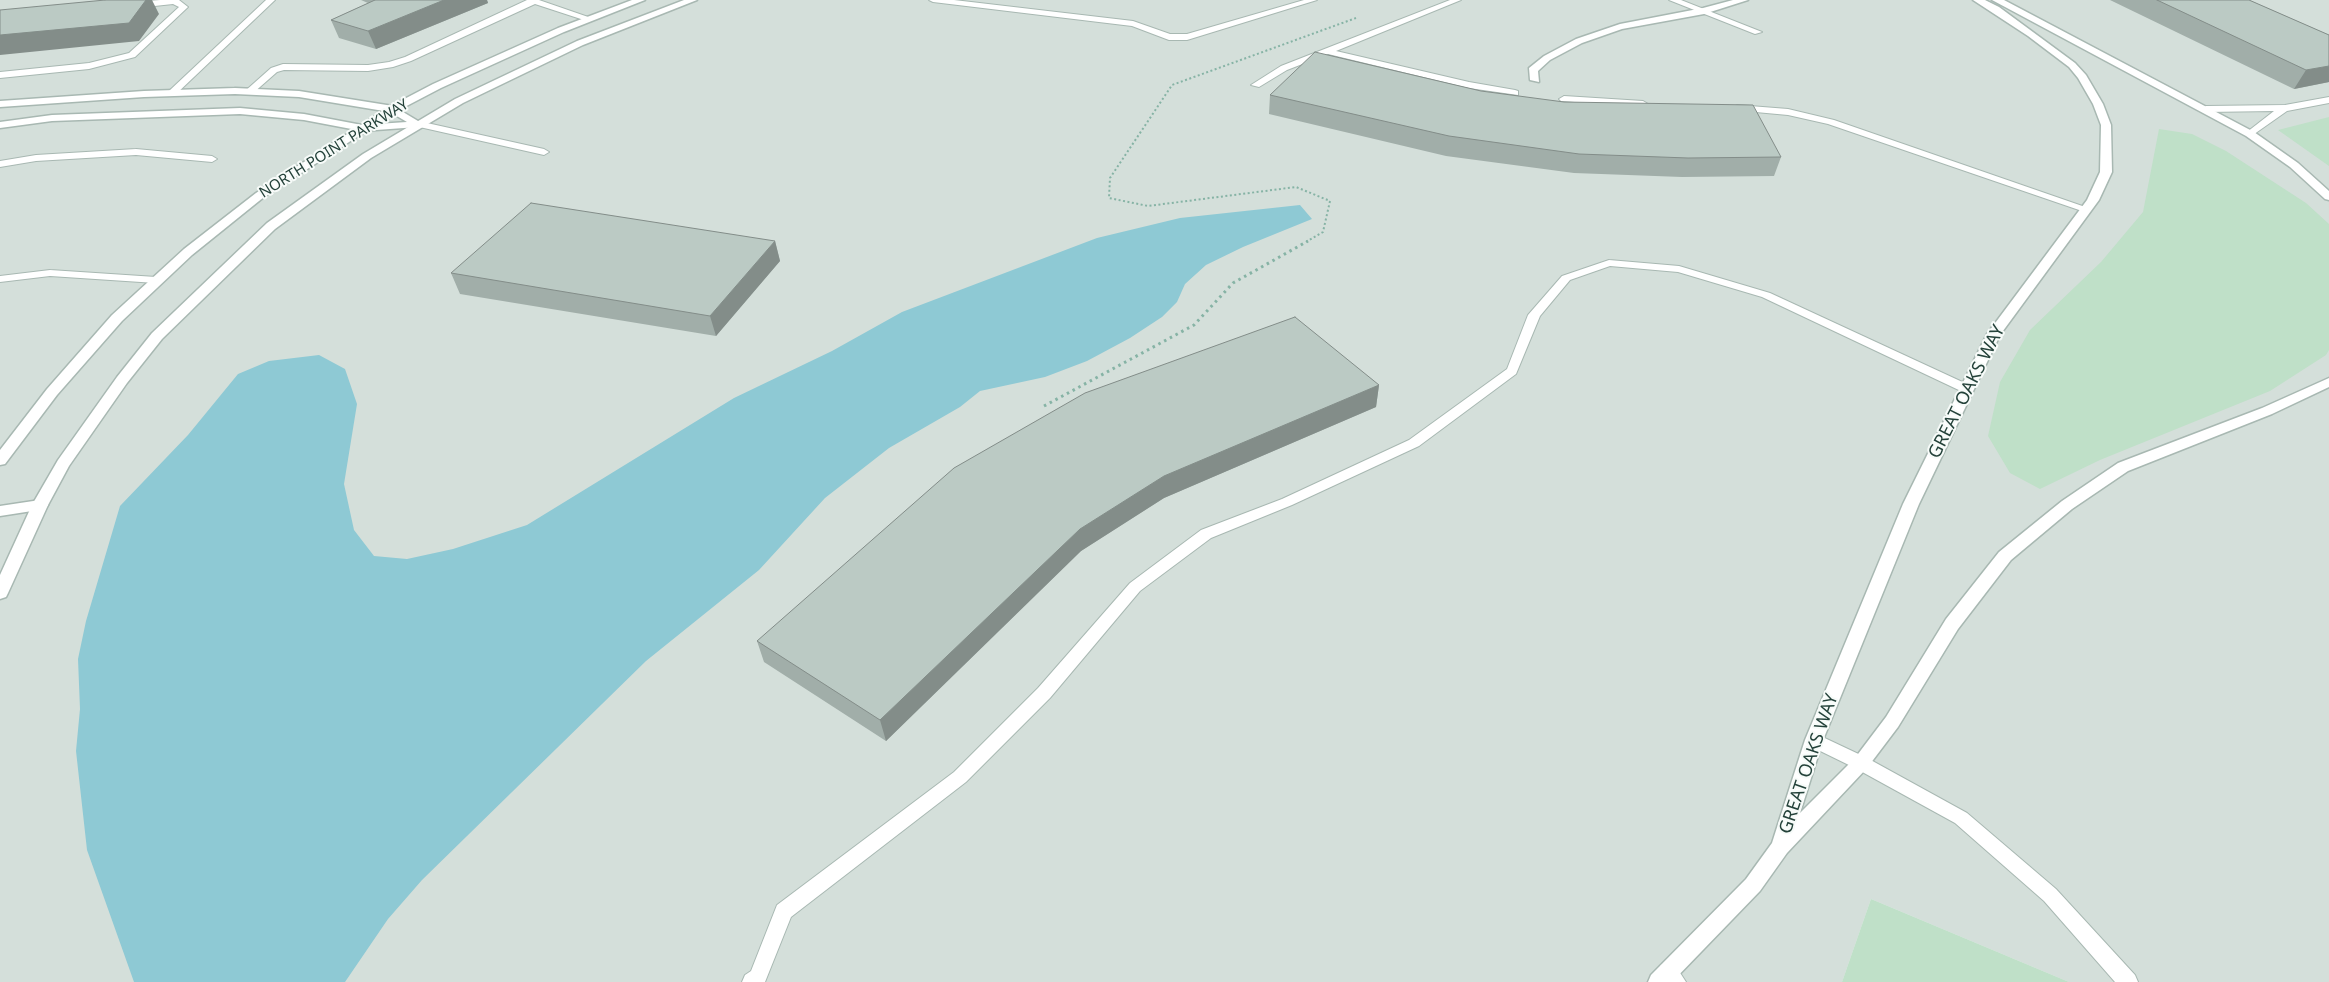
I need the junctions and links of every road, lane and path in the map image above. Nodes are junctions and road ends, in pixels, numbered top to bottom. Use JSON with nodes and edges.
{"nodes":[{"id":1,"x":271,"y":0,"type":"edge"},
{"id":2,"x":640,"y":0,"type":"edge"},
{"id":3,"x":692,"y":0,"type":"edge"},
{"id":4,"x":933,"y":0,"type":"edge"},
{"id":5,"x":1313,"y":0,"type":"edge"},
{"id":6,"x":1457,"y":0,"type":"edge"},
{"id":7,"x":1673,"y":0,"type":"edge"},
{"id":8,"x":1744,"y":0,"type":"edge"},
{"id":9,"x":1978,"y":0,"type":"edge"},
{"id":10,"x":1997,"y":0,"type":"edge"},
{"id":11,"x":533,"y":1,"type":"edge"},
{"id":12,"x":126,"y":6,"type":"edge"},
{"id":13,"x":1704,"y":12,"type":"junction"},
{"id":14,"x":1362,"y":15,"type":"dead end"},
{"id":15,"x":590,"y":19,"type":"junction"},
{"id":16,"x":1758,"y":32,"type":"dead end"},
{"id":17,"x":1328,"y":51,"type":"junction"},
{"id":18,"x":0,"y":75,"type":"edge"},
{"id":19,"x":1536,"y":80,"type":"dead end"},
{"id":20,"x":1256,"y":85,"type":"dead end"},
{"id":21,"x":249,"y":92,"type":"junction"},
{"id":22,"x":172,"y":93,"type":"junction"},
{"id":23,"x":1515,"y":93,"type":"edge"},
{"id":24,"x":1564,"y":98,"type":"dead end"},
{"id":25,"x":2329,"y":100,"type":"edge"},
{"id":26,"x":0,"y":104,"type":"edge"},
{"id":27,"x":1649,"y":104,"type":"edge"},
{"id":28,"x":1724,"y":108,"type":"edge"},
{"id":29,"x":2285,"y":108,"type":"junction"},
{"id":30,"x":393,"y":109,"type":"junction"},
{"id":31,"x":2206,"y":109,"type":"junction"},
{"id":32,"x":418,"y":124,"type":"junction"},
{"id":33,"x":0,"y":125,"type":"edge"},
{"id":34,"x":362,"y":128,"type":"junction"},
{"id":35,"x":2250,"y":134,"type":"junction"},
{"id":36,"x":544,"y":152,"type":"dead end"},
{"id":37,"x":212,"y":159,"type":"dead end"},
{"id":38,"x":0,"y":164,"type":"edge"},
{"id":39,"x":2329,"y":197,"type":"edge"},
{"id":40,"x":2086,"y":209,"type":"junction"},
{"id":41,"x":0,"y":278,"type":"edge"},
{"id":42,"x":156,"y":280,"type":"junction"},
{"id":43,"x":2329,"y":382,"type":"edge"},
{"id":44,"x":1967,"y":389,"type":"junction"},
{"id":45,"x":1044,"y":406,"type":"dead end"},
{"id":46,"x":0,"y":460,"type":"edge"},
{"id":47,"x":40,"y":505,"type":"junction"},
{"id":48,"x":0,"y":511,"type":"edge"},
{"id":49,"x":0,"y":593,"type":"edge"},
{"id":50,"x":1814,"y":740,"type":"junction"},
{"id":51,"x":1861,"y":762,"type":"junction"},
{"id":52,"x":1780,"y":847,"type":"junction"},
{"id":53,"x":1667,"y":979,"type":"edge"},
{"id":54,"x":757,"y":980,"type":"edge"},
{"id":55,"x":2128,"y":982,"type":"edge"}],
"edges":[{"from":1,"to":22,"type":"lane"},
{"from":2,"to":15,"type":"street","name":"NORTH POINT PARKWAY"},
{"from":3,"to":32,"type":"street","name":"NORTH POINT PARKWAY"},
{"from":4,"to":5,"type":"lane"},
{"from":6,"to":17,"type":"lane"},
{"from":7,"to":13,"type":"lane"},
{"from":8,"to":13,"type":"street"},
{"from":9,"to":40,"type":"street","name":"GREAT OAKS WAY"},
{"from":10,"to":31,"type":"street"},
{"from":11,"to":15,"type":"lane"},
{"from":11,"to":21,"type":"lane"},
{"from":12,"to":18,"type":"lane"},
{"from":13,"to":16,"type":"lane"},
{"from":13,"to":19,"type":"street"},
{"from":14,"to":45,"type":"path"},
{"from":15,"to":30,"type":"street","name":"NORTH POINT PARKWAY"},
{"from":17,"to":20,"type":"lane"},
{"from":17,"to":23,"type":"lane"},
{"from":21,"to":22,"type":"street"},
{"from":21,"to":30,"type":"street"},
{"from":22,"to":26,"type":"street"},
{"from":24,"to":27,"type":"lane"},
{"from":25,"to":29,"type":"lane"},
{"from":28,"to":40,"type":"lane"},
{"from":29,"to":31,"type":"lane"},
{"from":29,"to":35,"type":"lane"},
{"from":30,"to":32,"type":"street"},
{"from":30,"to":34,"type":"street","name":"NORTH POINT PARKWAY"},
{"from":31,"to":35,"type":"street"},
{"from":32,"to":34,"type":"street"},
{"from":32,"to":36,"type":"lane"},
{"from":32,"to":47,"type":"street","name":"NORTH POINT PARKWAY"},
{"from":33,"to":34,"type":"street"},
{"from":34,"to":42,"type":"street","name":"NORTH POINT PARKWAY"},
{"from":35,"to":39,"type":"street"},
{"from":37,"to":38,"type":"lane"},
{"from":40,"to":44,"type":"street","name":"GREAT OAKS WAY"},
{"from":41,"to":42,"type":"lane"},
{"from":42,"to":46,"type":"street","name":"NORTH POINT PARKWAY"},
{"from":43,"to":51,"type":"street","name":"GREAT OAKS WAY"},
{"from":44,"to":50,"type":"street","name":"GREAT OAKS WAY"},
{"from":44,"to":54,"type":"lane"},
{"from":47,"to":48,"type":"street"},
{"from":47,"to":49,"type":"street","name":"NORTH POINT PARKWAY"},
{"from":50,"to":51,"type":"lane"},
{"from":50,"to":52,"type":"street","name":"GREAT OAKS WAY"},
{"from":51,"to":52,"type":"street","name":"GREAT OAKS WAY"},
{"from":51,"to":55,"type":"lane"},
{"from":52,"to":53,"type":"street","name":"GREAT OAKS WAY"}]}
